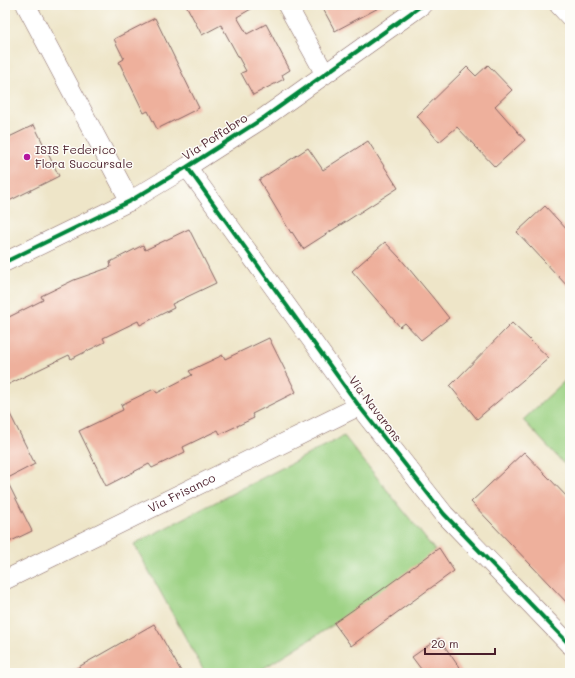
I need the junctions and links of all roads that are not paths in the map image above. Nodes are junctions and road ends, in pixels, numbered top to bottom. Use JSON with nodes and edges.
{"nodes":[{"id":1,"x":26,"y":5,"type":"edge"},
{"id":2,"x":287,"y":5,"type":"edge"},
{"id":3,"x":422,"y":5,"type":"edge"},
{"id":4,"x":559,"y":5,"type":"edge"},
{"id":5,"x":570,"y":17,"type":"edge"},
{"id":6,"x":325,"y":74,"type":"junction"},
{"id":7,"x":187,"y":167,"type":"junction"},
{"id":8,"x":130,"y":201,"type":"junction"},
{"id":9,"x":5,"y":262,"type":"edge"},
{"id":10,"x":359,"y":406,"type":"junction"},
{"id":11,"x":5,"y":580,"type":"edge"},
{"id":12,"x":570,"y":645,"type":"edge"}],
"edges":[{"from":1,"to":8,"type":"street"},
{"from":2,"to":6,"type":"street"},
{"from":3,"to":6,"type":"street","name":"Via Poffabro"},
{"from":4,"to":5,"type":"street"},
{"from":6,"to":7,"type":"street","name":"Via Poffabro"},
{"from":7,"to":8,"type":"street","name":"Via Poffabro"},
{"from":7,"to":10,"type":"street","name":"Via Navarons"},
{"from":8,"to":9,"type":"street","name":"Via Poffabro"},
{"from":10,"to":11,"type":"street","name":"Via Frisanco"},
{"from":10,"to":12,"type":"street","name":"Via Navarons"}]}
